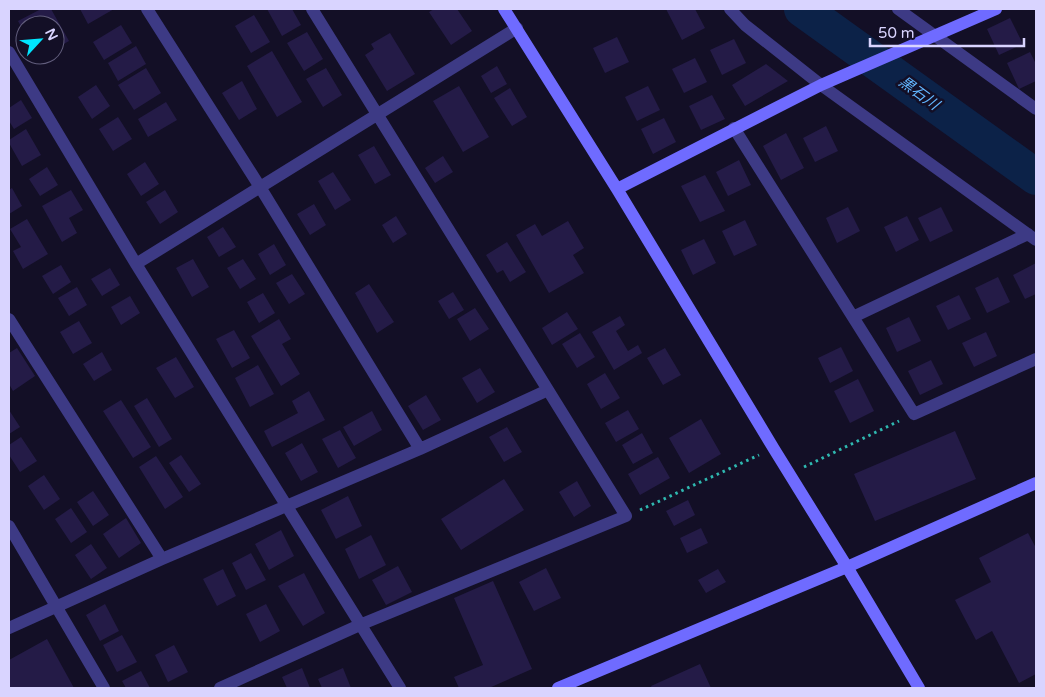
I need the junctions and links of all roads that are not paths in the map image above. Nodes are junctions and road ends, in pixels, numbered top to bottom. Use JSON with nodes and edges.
{"nodes":[{"id":1,"x":147,"y":9,"type":"edge"},
{"id":2,"x":312,"y":9,"type":"edge"},
{"id":3,"x":504,"y":9,"type":"edge"},
{"id":4,"x":730,"y":9,"type":"edge"},
{"id":5,"x":898,"y":9,"type":"edge"},
{"id":6,"x":996,"y":9,"type":"edge"},
{"id":7,"x":517,"y":28,"type":"junction"},
{"id":8,"x":928,"y":38,"type":"junction"},
{"id":9,"x":11,"y":59,"type":"edge"},
{"id":10,"x":821,"y":86,"type":"junction"},
{"id":11,"x":1036,"y":109,"type":"edge"},
{"id":12,"x":378,"y":114,"type":"junction"},
{"id":13,"x":734,"y":128,"type":"junction"},
{"id":14,"x":260,"y":187,"type":"junction"},
{"id":15,"x":617,"y":188,"type":"junction"},
{"id":16,"x":1032,"y":237,"type":"edge"},
{"id":17,"x":136,"y":264,"type":"junction"},
{"id":18,"x":853,"y":317,"type":"junction"},
{"id":19,"x":9,"y":319,"type":"edge"},
{"id":20,"x":1036,"y":359,"type":"edge"},
{"id":21,"x":548,"y":390,"type":"junction"},
{"id":22,"x":420,"y":449,"type":"junction"},
{"id":23,"x":1036,"y":482,"type":"edge"},
{"id":24,"x":288,"y":506,"type":"junction"},
{"id":25,"x":9,"y":526,"type":"edge"},
{"id":26,"x":162,"y":559,"type":"junction"},
{"id":27,"x":847,"y":567,"type":"junction"},
{"id":28,"x":55,"y":607,"type":"junction"},
{"id":29,"x":362,"y":624,"type":"junction"},
{"id":30,"x":9,"y":628,"type":"edge"},
{"id":31,"x":104,"y":688,"type":"edge"},
{"id":32,"x":220,"y":688,"type":"edge"},
{"id":33,"x":400,"y":688,"type":"edge"},
{"id":34,"x":558,"y":688,"type":"edge"},
{"id":35,"x":919,"y":688,"type":"edge"}],
"edges":[{"from":1,"to":14,"type":"street"},
{"from":2,"to":12,"type":"street"},
{"from":3,"to":7,"type":"street"},
{"from":4,"to":10,"type":"street"},
{"from":5,"to":8,"type":"street"},
{"from":6,"to":8,"type":"street"},
{"from":7,"to":12,"type":"street"},
{"from":7,"to":15,"type":"street"},
{"from":8,"to":10,"type":"street"},
{"from":8,"to":11,"type":"street"},
{"from":9,"to":17,"type":"street"},
{"from":10,"to":13,"type":"street"},
{"from":10,"to":16,"type":"street"},
{"from":12,"to":14,"type":"street"},
{"from":12,"to":21,"type":"street"},
{"from":13,"to":15,"type":"street"},
{"from":13,"to":18,"type":"street"},
{"from":14,"to":17,"type":"street"},
{"from":14,"to":22,"type":"street"},
{"from":15,"to":27,"type":"street"},
{"from":16,"to":18,"type":"street"},
{"from":17,"to":24,"type":"street"},
{"from":18,"to":20,"type":"street"},
{"from":19,"to":26,"type":"street"},
{"from":21,"to":22,"type":"street"},
{"from":21,"to":29,"type":"street"},
{"from":22,"to":24,"type":"street"},
{"from":23,"to":27,"type":"street"},
{"from":24,"to":26,"type":"street"},
{"from":24,"to":29,"type":"street"},
{"from":25,"to":28,"type":"street"},
{"from":26,"to":28,"type":"street"},
{"from":27,"to":34,"type":"street"},
{"from":27,"to":35,"type":"street"},
{"from":28,"to":30,"type":"street"},
{"from":28,"to":31,"type":"street"},
{"from":29,"to":32,"type":"street"},
{"from":29,"to":33,"type":"street"}]}
